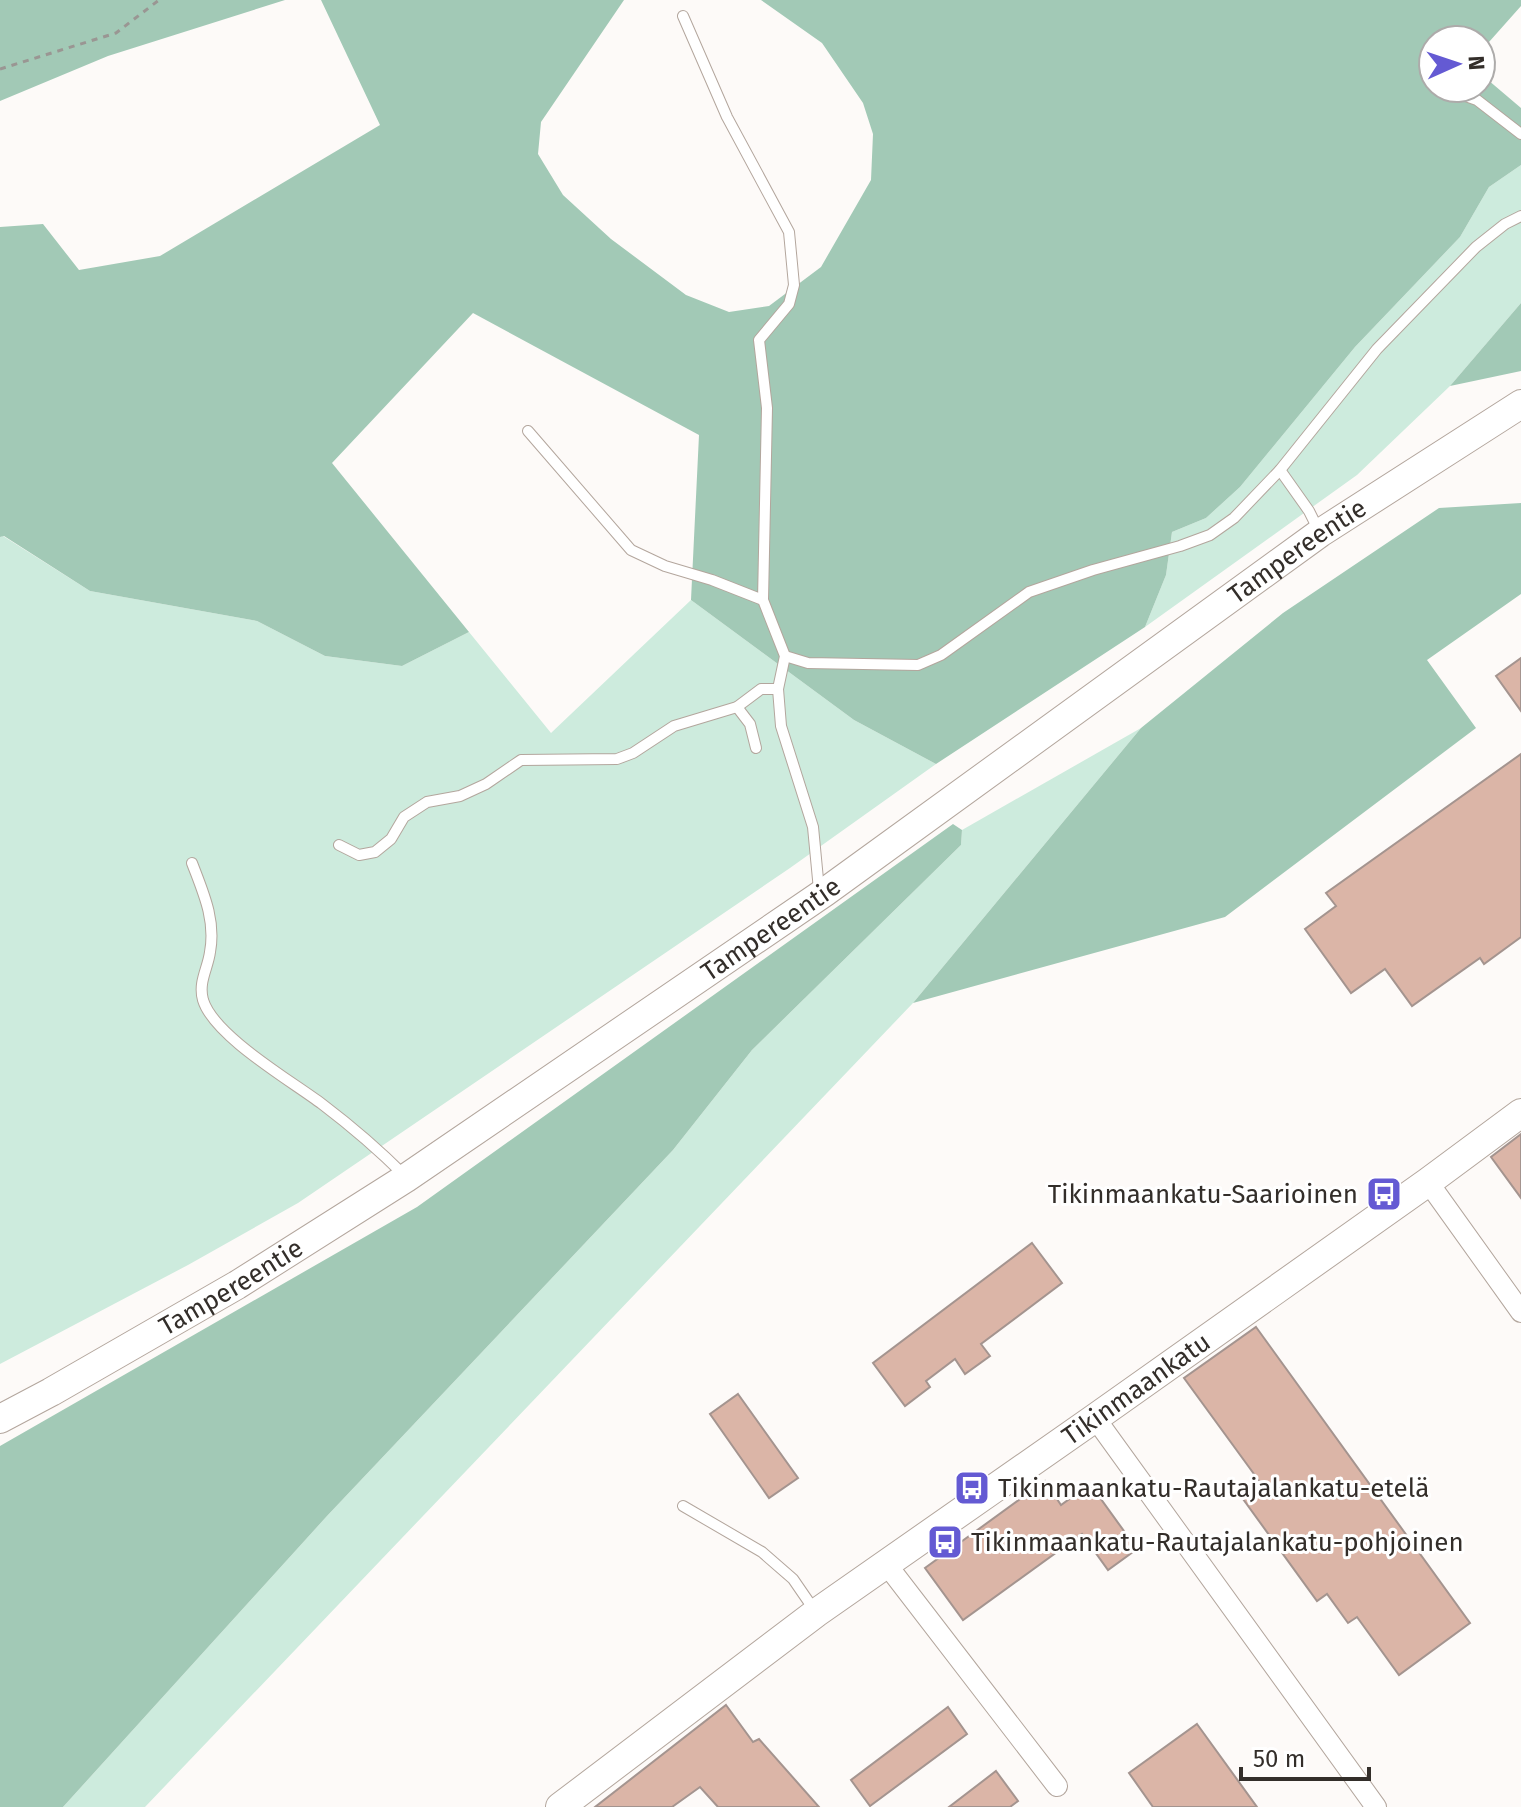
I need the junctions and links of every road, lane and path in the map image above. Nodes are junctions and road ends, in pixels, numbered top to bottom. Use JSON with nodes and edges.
{"nodes":[{"id":1,"x":159,"y":0,"type":"edge"},
{"id":2,"x":683,"y":16,"type":"dead end"},
{"id":3,"x":0,"y":69,"type":"edge"},
{"id":4,"x":1482,"y":104,"type":"edge"},
{"id":5,"x":1521,"y":134,"type":"edge"},
{"id":6,"x":1521,"y":216,"type":"edge"},
{"id":7,"x":1521,"y":404,"type":"edge"},
{"id":8,"x":528,"y":431,"type":"dead end"},
{"id":9,"x":1280,"y":470,"type":"junction"},
{"id":10,"x":1320,"y":533,"type":"junction"},
{"id":11,"x":763,"y":600,"type":"junction"},
{"id":12,"x":785,"y":656,"type":"junction"},
{"id":13,"x":778,"y":689,"type":"junction"},
{"id":14,"x":737,"y":707,"type":"junction"},
{"id":15,"x":756,"y":748,"type":"dead end"},
{"id":16,"x":339,"y":845,"type":"dead end"},
{"id":17,"x":192,"y":863,"type":"dead end"},
{"id":18,"x":820,"y":896,"type":"junction"},
{"id":19,"x":1521,"y":1113,"type":"edge"},
{"id":20,"x":406,"y":1178,"type":"junction"},
{"id":21,"x":1428,"y":1182,"type":"junction"},
{"id":22,"x":1521,"y":1312,"type":"edge"},
{"id":23,"x":1095,"y":1418,"type":"junction"},
{"id":24,"x":0,"y":1419,"type":"edge"},
{"id":25,"x":683,"y":1506,"type":"dead end"},
{"id":26,"x":887,"y":1565,"type":"junction"},
{"id":27,"x":816,"y":1613,"type":"junction"},
{"id":28,"x":1057,"y":1786,"type":"dead end"},
{"id":29,"x":560,"y":1807,"type":"edge"},
{"id":30,"x":1376,"y":1807,"type":"edge"}],
"edges":[{"from":1,"to":3,"type":"path"},
{"from":2,"to":11,"type":"lane"},
{"from":4,"to":5,"type":"lane"},
{"from":6,"to":9,"type":"lane"},
{"from":7,"to":10,"type":"main road","name":"Tampereentie"},
{"from":8,"to":11,"type":"lane"},
{"from":9,"to":10,"type":"lane"},
{"from":9,"to":12,"type":"lane"},
{"from":10,"to":18,"type":"main road","name":"Tampereentie"},
{"from":11,"to":12,"type":"lane"},
{"from":12,"to":13,"type":"lane"},
{"from":13,"to":14,"type":"lane"},
{"from":13,"to":18,"type":"lane"},
{"from":14,"to":15,"type":"lane"},
{"from":14,"to":16,"type":"lane"},
{"from":17,"to":20,"type":"lane"},
{"from":18,"to":20,"type":"main road","name":"Tampereentie"},
{"from":19,"to":21,"type":"main road","name":"Tikinmaankatu"},
{"from":20,"to":24,"type":"main road","name":"Tampereentie"},
{"from":21,"to":22,"type":"street"},
{"from":21,"to":23,"type":"main road","name":"Tikinmaankatu"},
{"from":23,"to":26,"type":"main road","name":"Tikinmaankatu"},
{"from":23,"to":30,"type":"street"},
{"from":25,"to":27,"type":"lane"},
{"from":26,"to":27,"type":"main road","name":"Tikinmaankatu"},
{"from":26,"to":28,"type":"street"},
{"from":27,"to":29,"type":"main road","name":"Tikinmaankatu"}]}
